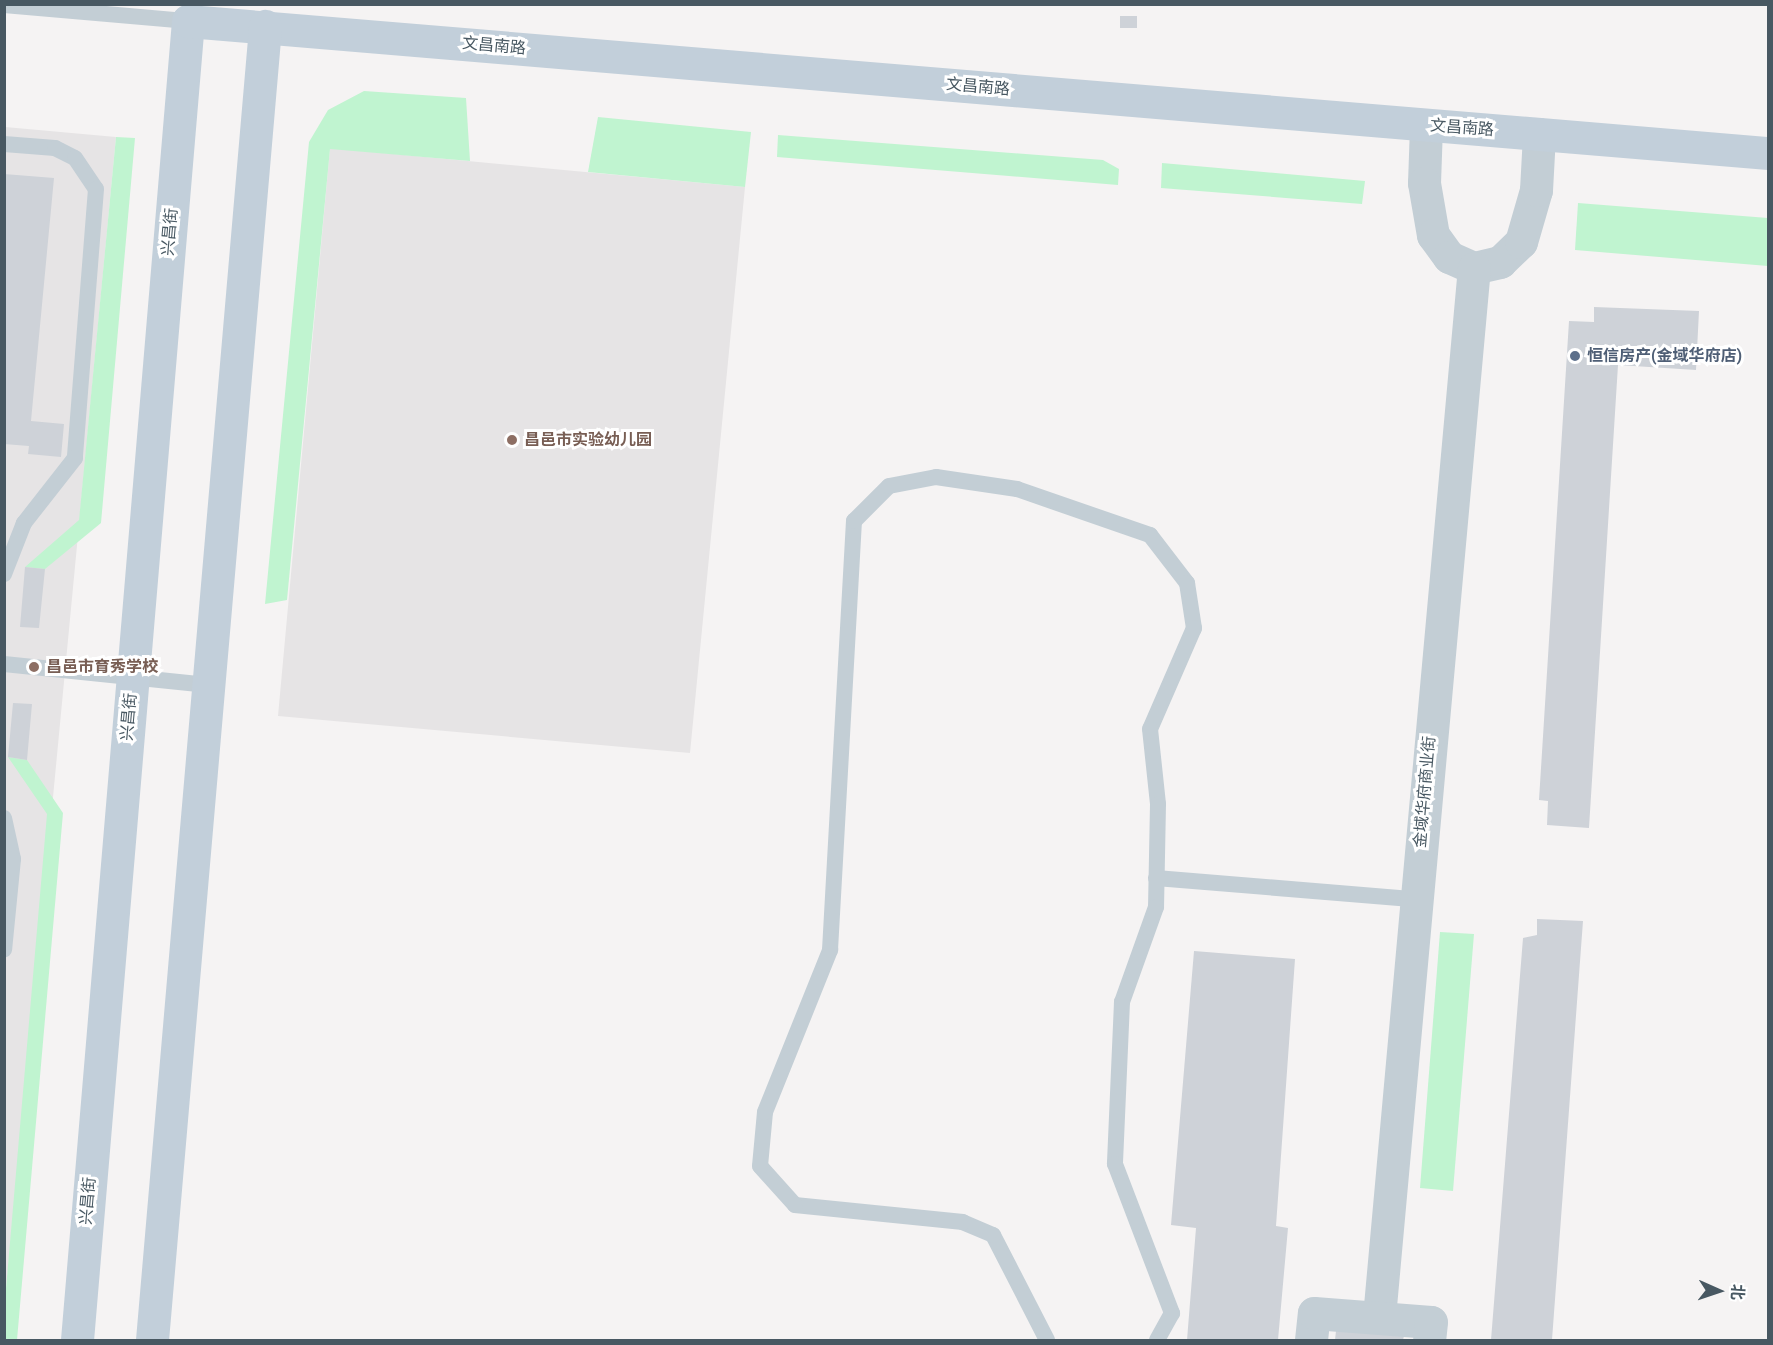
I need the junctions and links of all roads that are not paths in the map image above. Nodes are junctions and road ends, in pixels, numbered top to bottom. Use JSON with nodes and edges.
{"nodes":[{"id":1,"x":4,"y":5,"type":"edge"},
{"id":2,"x":188,"y":21,"type":"junction"},
{"id":3,"x":265,"y":26,"type":"junction"},
{"id":4,"x":1426,"y":126,"type":"junction"},
{"id":5,"x":1539,"y":134,"type":"junction"},
{"id":6,"x":4,"y":144,"type":"edge"},
{"id":7,"x":1768,"y":153,"type":"edge"},
{"id":8,"x":1474,"y":268,"type":"junction"},
{"id":9,"x":4,"y":574,"type":"edge"},
{"id":10,"x":4,"y":664,"type":"edge"},
{"id":11,"x":133,"y":677,"type":"junction"},
{"id":12,"x":208,"y":685,"type":"junction"},
{"id":13,"x":4,"y":818,"type":"edge"},
{"id":14,"x":1156,"y":878,"type":"junction"},
{"id":15,"x":1414,"y":899,"type":"junction"},
{"id":16,"x":4,"y":950,"type":"edge"},
{"id":17,"x":1379,"y":1317,"type":"junction"},
{"id":18,"x":77,"y":1341,"type":"edge"},
{"id":19,"x":152,"y":1341,"type":"edge"},
{"id":20,"x":1047,"y":1341,"type":"edge"},
{"id":21,"x":1156,"y":1341,"type":"edge"},
{"id":22,"x":1311,"y":1341,"type":"edge"},
{"id":23,"x":1429,"y":1341,"type":"edge"}],
"edges":[{"from":1,"to":2,"type":"lane"},
{"from":2,"to":3,"type":"main road","name":"文昌南路"},
{"from":2,"to":11,"type":"main road","name":"兴昌街"},
{"from":3,"to":4,"type":"main road","name":"文昌南路"},
{"from":3,"to":12,"type":"main road"},
{"from":4,"to":5,"type":"main road","name":"文昌南路"},
{"from":4,"to":8,"type":"street"},
{"from":5,"to":7,"type":"main road","name":"文昌南路"},
{"from":5,"to":8,"type":"street"},
{"from":6,"to":9,"type":"lane"},
{"from":8,"to":15,"type":"street","name":"金域华府商业街"},
{"from":10,"to":11,"type":"lane"},
{"from":11,"to":12,"type":"lane"},
{"from":11,"to":18,"type":"main road","name":"兴昌街"},
{"from":12,"to":19,"type":"main road"},
{"from":13,"to":16,"type":"lane"},
{"from":14,"to":15,"type":"lane"},
{"from":14,"to":20,"type":"lane"},
{"from":14,"to":21,"type":"lane"},
{"from":15,"to":17,"type":"street","name":"金域华府商业街"},
{"from":17,"to":22,"type":"street"},
{"from":17,"to":23,"type":"street"}]}
